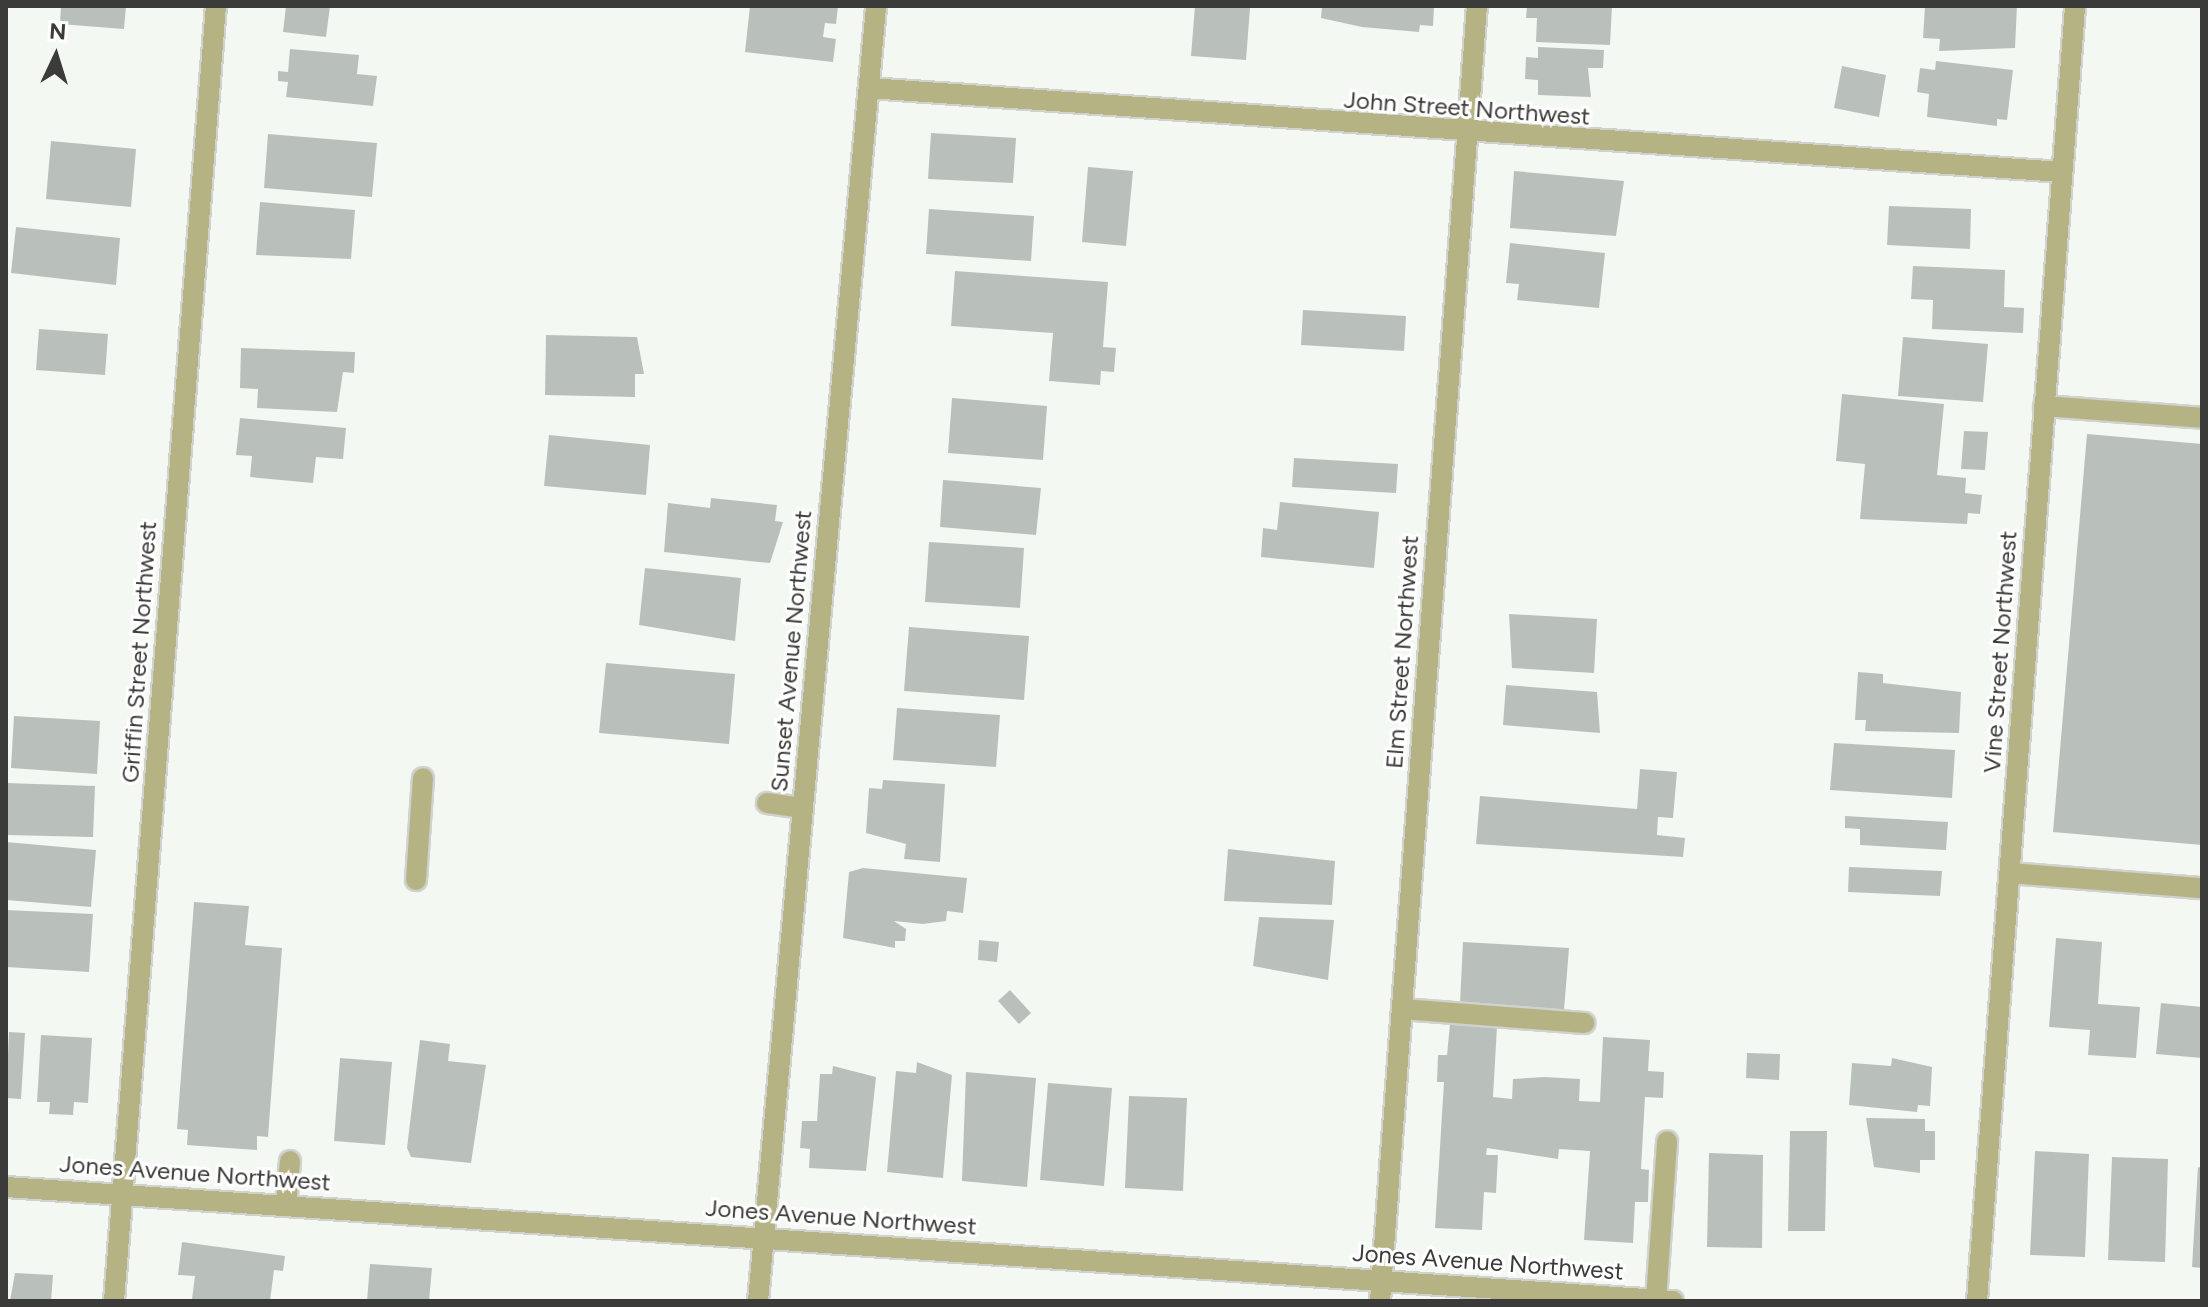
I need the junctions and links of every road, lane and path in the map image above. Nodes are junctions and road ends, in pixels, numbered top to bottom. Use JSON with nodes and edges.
{"nodes":[{"id":1,"x":216,"y":6,"type":"edge"},
{"id":2,"x":876,"y":6,"type":"edge"},
{"id":3,"x":1477,"y":6,"type":"edge"},
{"id":4,"x":2075,"y":6,"type":"edge"},
{"id":5,"x":869,"y":88,"type":"junction"},
{"id":6,"x":1467,"y":135,"type":"junction"},
{"id":7,"x":2062,"y":172,"type":"junction"},
{"id":8,"x":2044,"y":406,"type":"junction"},
{"id":9,"x":2202,"y":418,"type":"edge"},
{"id":10,"x":423,"y":778,"type":"dead end"},
{"id":11,"x":767,"y":803,"type":"dead end"},
{"id":12,"x":802,"y":808,"type":"junction"},
{"id":13,"x":2010,"y":873,"type":"junction"},
{"id":14,"x":416,"y":880,"type":"dead end"},
{"id":15,"x":2202,"y":888,"type":"edge"},
{"id":16,"x":1402,"y":1009,"type":"junction"},
{"id":17,"x":1584,"y":1023,"type":"dead end"},
{"id":18,"x":1667,"y":1141,"type":"dead end"},
{"id":19,"x":290,"y":1161,"type":"dead end"},
{"id":20,"x":6,"y":1187,"type":"edge"},
{"id":21,"x":123,"y":1194,"type":"junction"},
{"id":22,"x":286,"y":1206,"type":"junction"},
{"id":23,"x":762,"y":1238,"type":"junction"},
{"id":24,"x":1381,"y":1291,"type":"edge"},
{"id":25,"x":1656,"y":1300,"type":"edge"},
{"id":26,"x":114,"y":1301,"type":"edge"},
{"id":27,"x":758,"y":1301,"type":"edge"},
{"id":28,"x":1673,"y":1301,"type":"edge"},
{"id":29,"x":1977,"y":1301,"type":"edge"}],
"edges":[{"from":1,"to":21,"type":"street","name":"Griffin Street Northwest"},
{"from":2,"to":5,"type":"street","name":"Sunset Avenue Northwest"},
{"from":3,"to":6,"type":"street","name":"Elm Street Northwest"},
{"from":4,"to":7,"type":"street","name":"Vine Street Northwest"},
{"from":5,"to":6,"type":"street","name":"John Street Northwest"},
{"from":5,"to":12,"type":"street","name":"Sunset Avenue Northwest"},
{"from":6,"to":7,"type":"street","name":"John Street Northwest"},
{"from":6,"to":16,"type":"street","name":"Elm Street Northwest"},
{"from":7,"to":8,"type":"street","name":"Vine Street Northwest"},
{"from":8,"to":9,"type":"street"},
{"from":8,"to":13,"type":"street","name":"Vine Street Northwest"},
{"from":10,"to":14,"type":"street"},
{"from":11,"to":12,"type":"street"},
{"from":12,"to":23,"type":"street","name":"Sunset Avenue Northwest"},
{"from":13,"to":15,"type":"street"},
{"from":13,"to":29,"type":"street","name":"Vine Street Northwest"},
{"from":16,"to":17,"type":"street"},
{"from":16,"to":24,"type":"street","name":"Elm Street Northwest"},
{"from":18,"to":25,"type":"street"},
{"from":19,"to":22,"type":"street"},
{"from":20,"to":21,"type":"street","name":"Jones Avenue Northwest"},
{"from":21,"to":22,"type":"street","name":"Jones Avenue Northwest"},
{"from":21,"to":26,"type":"street","name":"Griffin Street Northwest"},
{"from":22,"to":23,"type":"street","name":"Jones Avenue Northwest"},
{"from":23,"to":24,"type":"street","name":"Jones Avenue Northwest"},
{"from":23,"to":27,"type":"street","name":"Sunset Avenue Northwest"},
{"from":24,"to":25,"type":"street","name":"Jones Avenue Northwest"},
{"from":25,"to":28,"type":"street","name":"Jones Avenue Northwest"}]}
